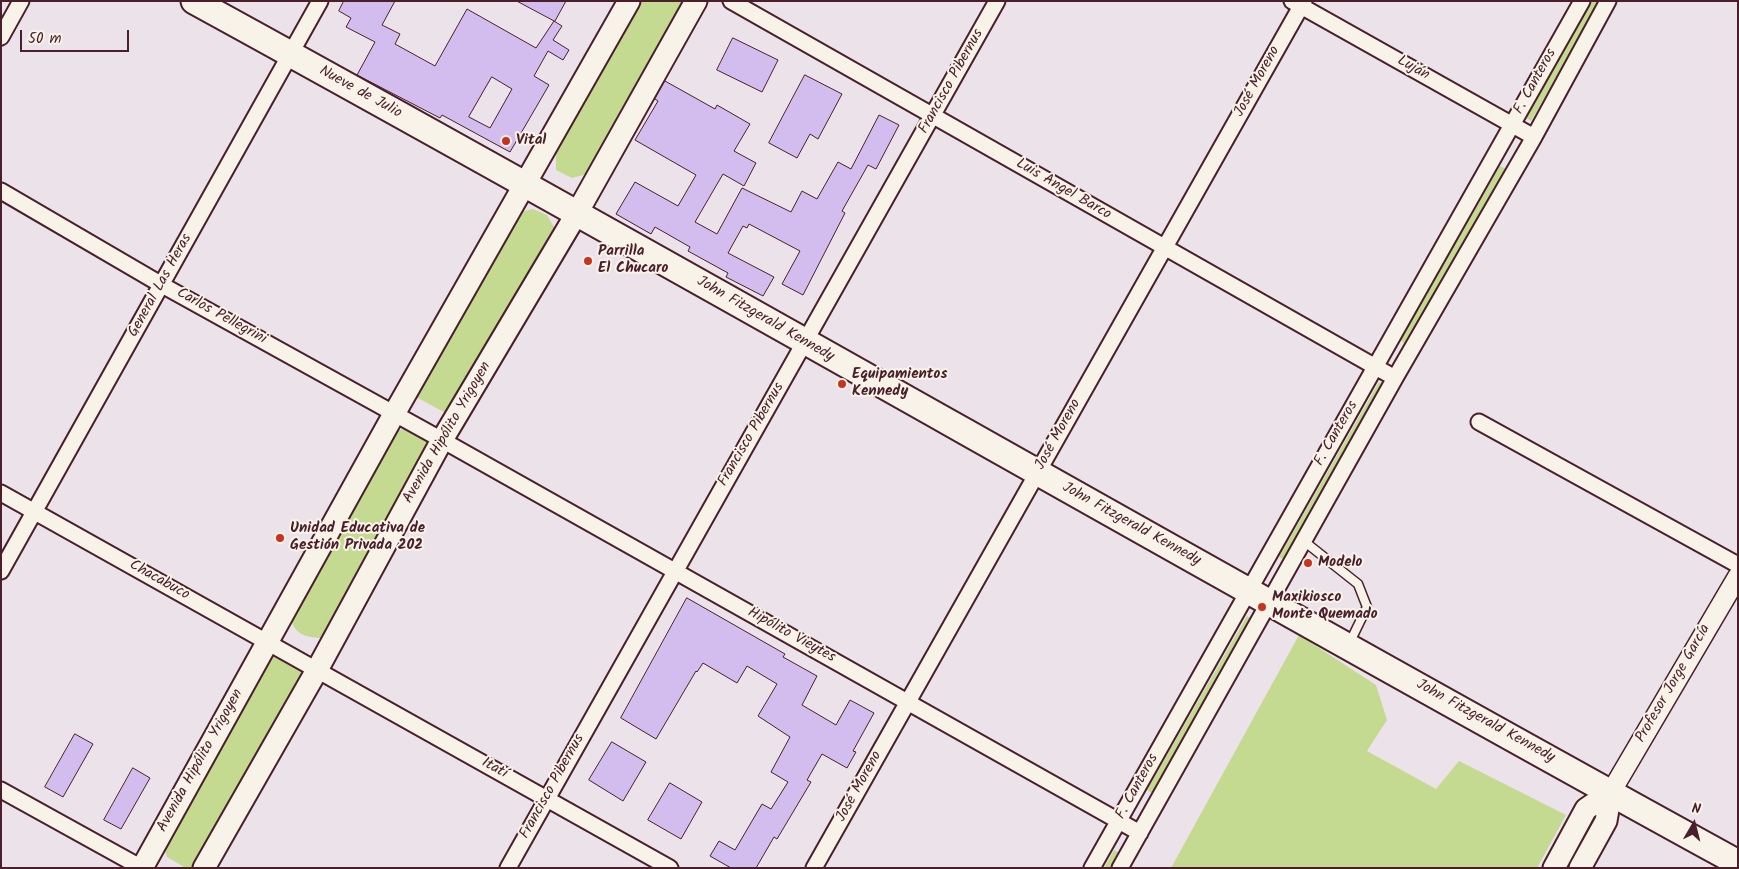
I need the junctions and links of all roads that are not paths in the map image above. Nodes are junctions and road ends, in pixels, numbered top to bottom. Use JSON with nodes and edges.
{"nodes":[{"id":1,"x":21,"y":1,"type":"edge"},
{"id":2,"x":194,"y":1,"type":"edge"},
{"id":3,"x":320,"y":1,"type":"edge"},
{"id":4,"x":629,"y":1,"type":"edge"},
{"id":5,"x":696,"y":1,"type":"edge"},
{"id":6,"x":731,"y":1,"type":"edge"},
{"id":7,"x":997,"y":1,"type":"edge"},
{"id":8,"x":1582,"y":1,"type":"edge"},
{"id":9,"x":1608,"y":1,"type":"edge"},
{"id":10,"x":1299,"y":3,"type":"edge"},
{"id":11,"x":1,"y":37,"type":"edge"},
{"id":12,"x":290,"y":54,"type":"junction"},
{"id":13,"x":932,"y":115,"type":"junction"},
{"id":14,"x":1512,"y":125,"type":"junction"},
{"id":15,"x":1534,"y":137,"type":"junction"},
{"id":16,"x":526,"y":185,"type":"junction"},
{"id":17,"x":1,"y":191,"type":"edge"},
{"id":18,"x":577,"y":213,"type":"junction"},
{"id":19,"x":1165,"y":247,"type":"junction"},
{"id":20,"x":162,"y":285,"type":"junction"},
{"id":21,"x":804,"y":343,"type":"junction"},
{"id":22,"x":1375,"y":367,"type":"junction"},
{"id":23,"x":1395,"y":378,"type":"junction"},
{"id":24,"x":394,"y":414,"type":"junction"},
{"id":25,"x":1479,"y":422,"type":"dead end"},
{"id":26,"x":442,"y":440,"type":"junction"},
{"id":27,"x":1037,"y":473,"type":"junction"},
{"id":28,"x":1,"y":493,"type":"edge"},
{"id":29,"x":34,"y":511,"type":"junction"},
{"id":30,"x":1305,"y":542,"type":"junction"},
{"id":31,"x":1738,"y":565,"type":"edge"},
{"id":32,"x":1,"y":571,"type":"edge"},
{"id":33,"x":675,"y":571,"type":"junction"},
{"id":34,"x":1738,"y":576,"type":"edge"},
{"id":35,"x":1248,"y":591,"type":"junction"},
{"id":36,"x":1271,"y":603,"type":"junction"},
{"id":37,"x":267,"y":641,"type":"junction"},
{"id":38,"x":1348,"y":646,"type":"junction"},
{"id":39,"x":317,"y":670,"type":"junction"},
{"id":40,"x":908,"y":702,"type":"junction"},
{"id":41,"x":1,"y":790,"type":"edge"},
{"id":42,"x":1611,"y":792,"type":"junction"},
{"id":43,"x":547,"y":798,"type":"junction"},
{"id":44,"x":1118,"y":821,"type":"junction"},
{"id":45,"x":1140,"y":833,"type":"junction"},
{"id":46,"x":1738,"y":863,"type":"edge"},
{"id":47,"x":142,"y":868,"type":"edge"},
{"id":48,"x":204,"y":868,"type":"edge"},
{"id":49,"x":508,"y":868,"type":"edge"},
{"id":50,"x":670,"y":868,"type":"edge"},
{"id":51,"x":814,"y":868,"type":"edge"},
{"id":52,"x":1092,"y":868,"type":"edge"},
{"id":53,"x":1120,"y":868,"type":"edge"},
{"id":54,"x":1554,"y":868,"type":"edge"},
{"id":55,"x":1580,"y":868,"type":"edge"}],
"edges":[{"from":1,"to":11,"type":"street"},
{"from":2,"to":12,"type":"main road","name":"Nueve de Julio"},
{"from":3,"to":12,"type":"street","name":"General Las Heras"},
{"from":4,"to":16,"type":"main road","name":"Avenida Hipólito Yrigoyen"},
{"from":5,"to":18,"type":"main road","name":"Avenida Hipólito Yrigoyen"},
{"from":6,"to":13,"type":"street","name":"Luis Angel Barco"},
{"from":7,"to":13,"type":"street","name":"Francisco Pibernus"},
{"from":8,"to":14,"type":"street","name":"F. Canteros"},
{"from":9,"to":15,"type":"street","name":"F. Canteros"},
{"from":10,"to":14,"type":"street","name":"Luján"},
{"from":10,"to":19,"type":"street","name":"José Moreno"},
{"from":12,"to":16,"type":"main road","name":"Nueve de Julio"},
{"from":12,"to":20,"type":"street","name":"General Las Heras"},
{"from":13,"to":19,"type":"street","name":"Luis Angel Barco"},
{"from":13,"to":21,"type":"street","name":"Francisco Pibernus"},
{"from":14,"to":15,"type":"street","name":"Luján"},
{"from":14,"to":22,"type":"street","name":"F. Canteros"},
{"from":15,"to":23,"type":"street","name":"F. Canteros"},
{"from":16,"to":18,"type":"main road","name":"John Fitzgerald Kennedy"},
{"from":16,"to":24,"type":"main road","name":"Avenida Hipólito Yrigoyen"},
{"from":17,"to":20,"type":"street","name":"Carlos Pellegrini"},
{"from":18,"to":21,"type":"main road","name":"John Fitzgerald Kennedy"},
{"from":18,"to":26,"type":"main road","name":"Avenida Hipólito Yrigoyen"},
{"from":19,"to":22,"type":"street","name":"Luis Angel Barco"},
{"from":19,"to":27,"type":"street","name":"José Moreno"},
{"from":20,"to":24,"type":"street","name":"Carlos Pellegrini"},
{"from":20,"to":29,"type":"street","name":"General Las Heras"},
{"from":21,"to":27,"type":"main road","name":"John Fitzgerald Kennedy"},
{"from":21,"to":33,"type":"street","name":"Francisco Pibernus"},
{"from":22,"to":23,"type":"street","name":"Luis Angel Barco"},
{"from":22,"to":35,"type":"street","name":"F. Canteros"},
{"from":23,"to":30,"type":"street","name":"F. Canteros"},
{"from":24,"to":26,"type":"street","name":"Carlos Pellegrini"},
{"from":24,"to":37,"type":"main road","name":"Avenida Hipólito Yrigoyen"},
{"from":25,"to":31,"type":"street"},
{"from":26,"to":33,"type":"street","name":"Hipólito Vieytes"},
{"from":26,"to":39,"type":"main road","name":"Avenida Hipólito Yrigoyen"},
{"from":27,"to":35,"type":"main road","name":"John Fitzgerald Kennedy"},
{"from":27,"to":40,"type":"street","name":"José Moreno"},
{"from":28,"to":29,"type":"street","name":"Chacabuco"},
{"from":29,"to":32,"type":"street","name":"General Las Heras"},
{"from":29,"to":37,"type":"street","name":"Chacabuco"},
{"from":30,"to":36,"type":"street","name":"F. Canteros"},
{"from":30,"to":38,"type":"lane"},
{"from":33,"to":40,"type":"street","name":"Hipólito Vieytes"},
{"from":33,"to":43,"type":"street","name":"Francisco Pibernus"},
{"from":34,"to":42,"type":"street","name":"Profesor Jorge García"},
{"from":35,"to":36,"type":"main road","name":"John Fitzgerald Kennedy"},
{"from":35,"to":44,"type":"street","name":"F. Canteros"},
{"from":36,"to":38,"type":"main road","name":"John Fitzgerald Kennedy"},
{"from":36,"to":45,"type":"street","name":"F. Canteros"},
{"from":37,"to":39,"type":"street","name":"Chacabuco"},
{"from":37,"to":47,"type":"main road","name":"Avenida Hipólito Yrigoyen"},
{"from":38,"to":42,"type":"main road","name":"John Fitzgerald Kennedy"},
{"from":39,"to":43,"type":"street","name":"Itatí"},
{"from":39,"to":48,"type":"main road","name":"Avenida Hipólito Yrigoyen"},
{"from":40,"to":44,"type":"street","name":"Hipólito Vieytes"},
{"from":40,"to":51,"type":"street","name":"José Moreno"},
{"from":41,"to":47,"type":"street"},
{"from":42,"to":46,"type":"main road","name":"John Fitzgerald Kennedy"},
{"from":42,"to":54,"type":"main road"},
{"from":42,"to":55,"type":"main road"},
{"from":43,"to":49,"type":"street","name":"Francisco Pibernus"},
{"from":43,"to":50,"type":"street","name":"Itatí"},
{"from":44,"to":45,"type":"street","name":"Hipólito Vieytes"},
{"from":44,"to":52,"type":"street","name":"F. Canteros"},
{"from":45,"to":53,"type":"street","name":"F. Canteros"}]}
